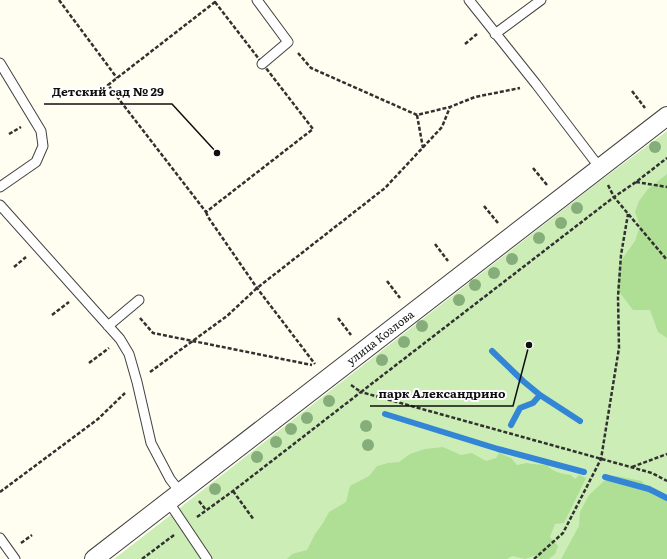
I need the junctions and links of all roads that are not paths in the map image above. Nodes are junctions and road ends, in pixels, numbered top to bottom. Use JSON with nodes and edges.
{"nodes":[{"id":1,"x":257,"y":0,"type":"edge"},
{"id":2,"x":469,"y":0,"type":"edge"},
{"id":3,"x":541,"y":0,"type":"edge"},
{"id":4,"x":495,"y":34,"type":"junction"},
{"id":5,"x":0,"y":63,"type":"edge"},
{"id":6,"x":262,"y":64,"type":"road end"},
{"id":7,"x":667,"y":116,"type":"edge"},
{"id":8,"x":603,"y":174,"type":"junction"},
{"id":9,"x":0,"y":187,"type":"edge"},
{"id":10,"x":0,"y":205,"type":"edge"},
{"id":11,"x":139,"y":300,"type":"dead end"},
{"id":12,"x":108,"y":326,"type":"junction"},
{"id":13,"x":174,"y":497,"type":"junction"},
{"id":14,"x":0,"y":538,"type":"edge"},
{"id":15,"x":15,"y":559,"type":"edge"},
{"id":16,"x":94,"y":559,"type":"edge"},
{"id":17,"x":207,"y":559,"type":"edge"}],
"edges":[{"from":1,"to":6,"type":"lane"},
{"from":2,"to":4,"type":"lane"},
{"from":3,"to":4,"type":"lane"},
{"from":4,"to":8,"type":"lane"},
{"from":5,"to":9,"type":"lane"},
{"from":7,"to":8,"type":"street","name":"улица Козлова"},
{"from":8,"to":13,"type":"street","name":"улица Козлова"},
{"from":10,"to":12,"type":"lane"},
{"from":11,"to":12,"type":"lane"},
{"from":12,"to":13,"type":"lane"},
{"from":13,"to":16,"type":"street","name":"улица Козлова"},
{"from":13,"to":17,"type":"lane"},
{"from":14,"to":15,"type":"lane"}]}
